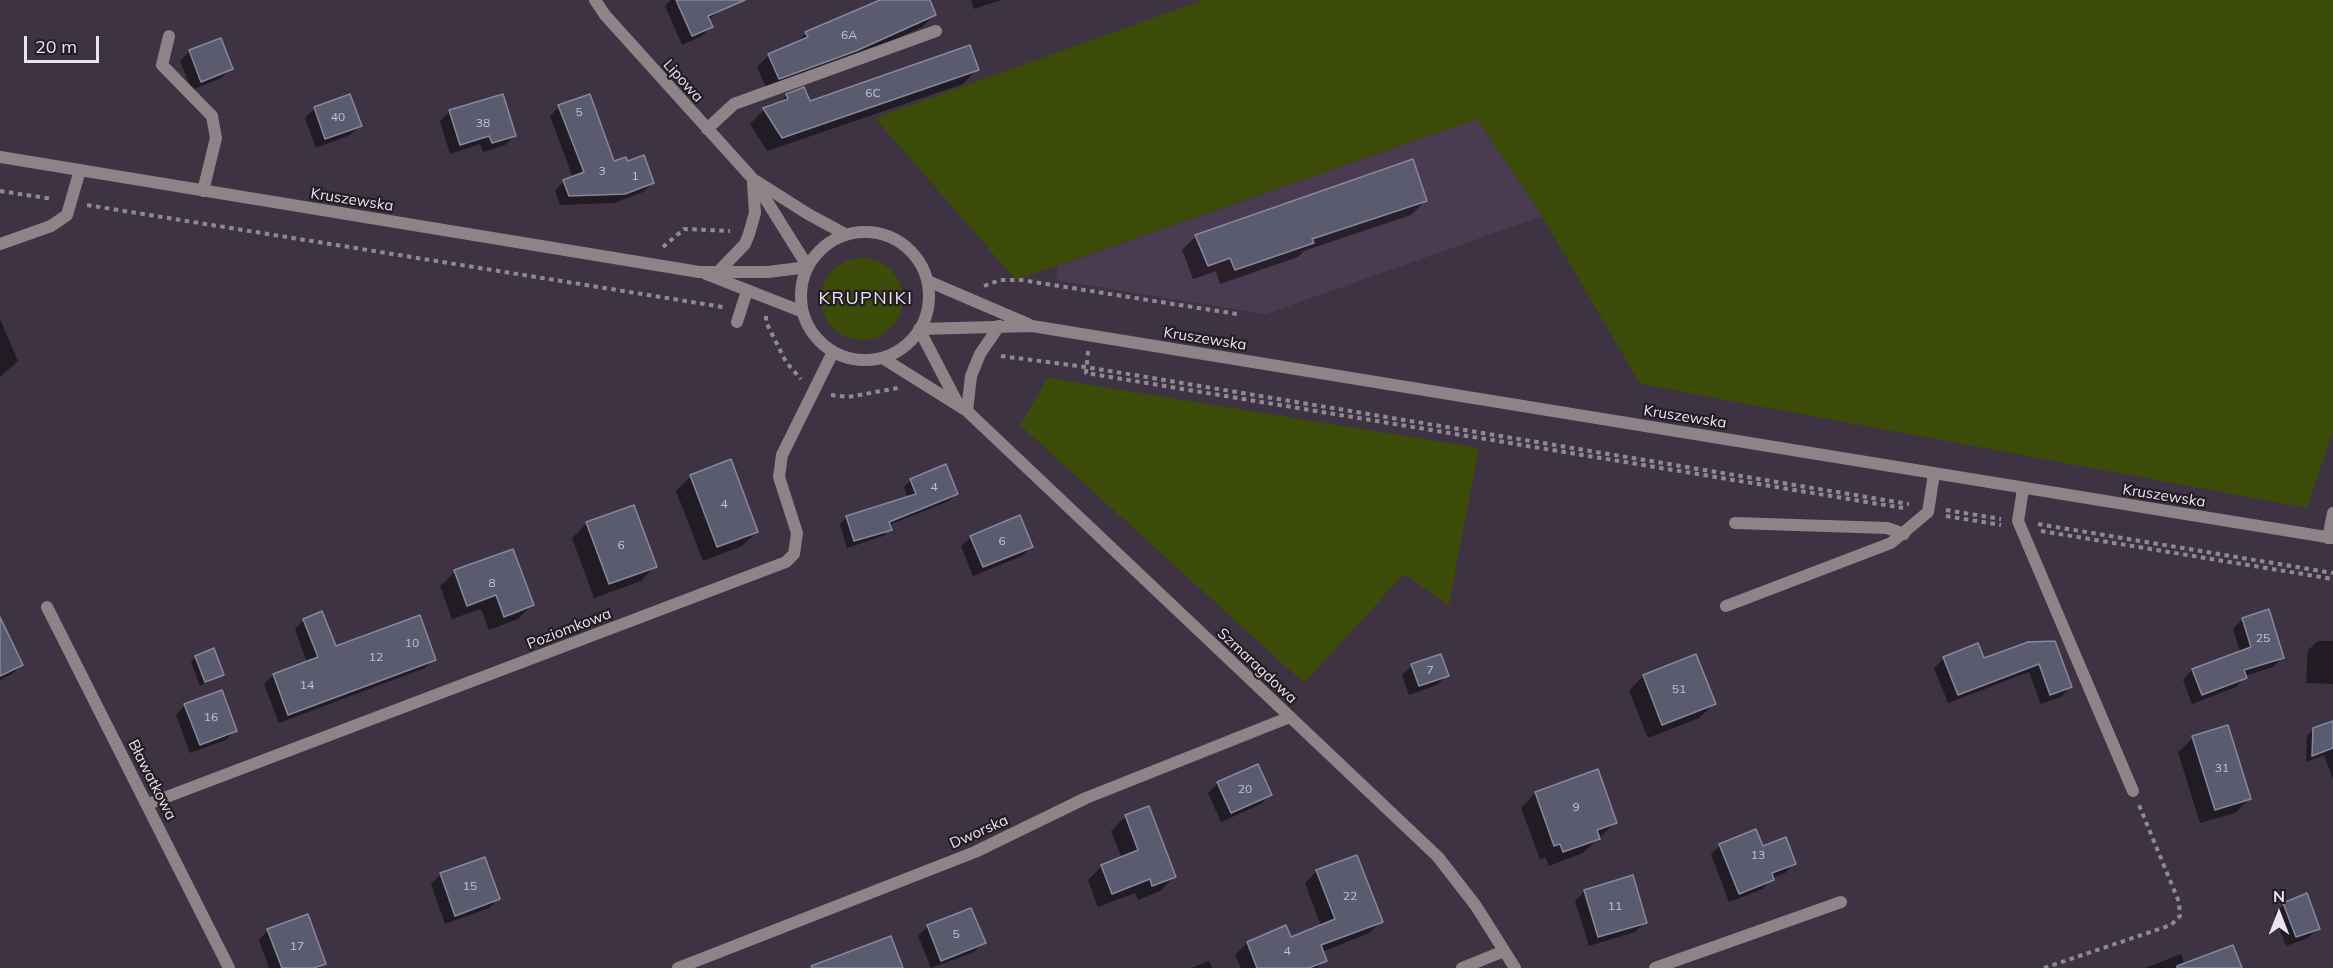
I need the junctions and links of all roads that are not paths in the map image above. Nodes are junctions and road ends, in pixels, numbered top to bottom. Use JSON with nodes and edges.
{"nodes":[{"id":1,"x":595,"y":0,"type":"edge"},
{"id":2,"x":936,"y":31,"type":"dead end"},
{"id":3,"x":169,"y":36,"type":"dead end"},
{"id":4,"x":707,"y":129,"type":"junction"},
{"id":5,"x":0,"y":157,"type":"edge"},
{"id":6,"x":80,"y":170,"type":"junction"},
{"id":7,"x":753,"y":179,"type":"junction"},
{"id":8,"x":203,"y":191,"type":"junction"},
{"id":9,"x":845,"y":234,"type":"junction"},
{"id":10,"x":0,"y":244,"type":"edge"},
{"id":11,"x":808,"y":267,"type":"junction"},
{"id":12,"x":699,"y":272,"type":"junction"},
{"id":13,"x":718,"y":272,"type":"junction"},
{"id":14,"x":930,"y":282,"type":"junction"},
{"id":15,"x":747,"y":291,"type":"junction"},
{"id":16,"x":802,"y":312,"type":"junction"},
{"id":17,"x":739,"y":316,"type":"road end"},
{"id":18,"x":999,"y":326,"type":"junction"},
{"id":19,"x":1032,"y":326,"type":"junction"},
{"id":20,"x":919,"y":329,"type":"junction"},
{"id":21,"x":833,"y":352,"type":"junction"},
{"id":22,"x":884,"y":359,"type":"junction"},
{"id":23,"x":962,"y":407,"type":"junction"},
{"id":24,"x":1934,"y":474,"type":"junction"},
{"id":25,"x":2023,"y":489,"type":"junction"},
{"id":26,"x":2333,"y":513,"type":"edge"},
{"id":27,"x":1735,"y":523,"type":"dead end"},
{"id":28,"x":1904,"y":534,"type":"junction"},
{"id":29,"x":2331,"y":538,"type":"edge"},
{"id":30,"x":1726,"y":606,"type":"dead end"},
{"id":31,"x":47,"y":607,"type":"dead end"},
{"id":32,"x":1290,"y":717,"type":"junction"},
{"id":33,"x":2133,"y":790,"type":"road end"},
{"id":34,"x":147,"y":804,"type":"junction"},
{"id":35,"x":1841,"y":902,"type":"dead end"},
{"id":36,"x":1504,"y":951,"type":"junction"},
{"id":37,"x":229,"y":968,"type":"edge"},
{"id":38,"x":678,"y":968,"type":"edge"},
{"id":39,"x":1462,"y":968,"type":"edge"},
{"id":40,"x":1515,"y":968,"type":"edge"},
{"id":41,"x":1655,"y":968,"type":"edge"}],
"edges":[{"from":1,"to":4,"type":"street","name":"Lipowa"},
{"from":2,"to":4,"type":"street"},
{"from":3,"to":8,"type":"street"},
{"from":4,"to":7,"type":"street","name":"Lipowa"},
{"from":5,"to":6,"type":"street","name":"Kruszewska"},
{"from":6,"to":8,"type":"street","name":"Kruszewska"},
{"from":6,"to":10,"type":"street"},
{"from":7,"to":9,"type":"street","name":"Lipowa"},
{"from":7,"to":11,"type":"street","name":"Lipowa"},
{"from":7,"to":13,"type":"street"},
{"from":8,"to":12,"type":"street","name":"Kruszewska"},
{"from":9,"to":11,"type":"street"},
{"from":9,"to":14,"type":"street"},
{"from":11,"to":13,"type":"street","name":"Kruszewska"},
{"from":11,"to":16,"type":"street"},
{"from":12,"to":13,"type":"street","name":"Kruszewska"},
{"from":12,"to":15,"type":"street","name":"Kruszewska"},
{"from":14,"to":19,"type":"street","name":"Kruszewska"},
{"from":14,"to":20,"type":"street"},
{"from":15,"to":16,"type":"street","name":"Kruszewska"},
{"from":15,"to":17,"type":"street"},
{"from":16,"to":21,"type":"street"},
{"from":18,"to":19,"type":"street","name":"Kruszewska"},
{"from":18,"to":20,"type":"street","name":"Kruszewska"},
{"from":18,"to":23,"type":"street"},
{"from":19,"to":24,"type":"street","name":"Kruszewska"},
{"from":20,"to":22,"type":"street"},
{"from":20,"to":23,"type":"street","name":"Szmaragdowa"},
{"from":21,"to":22,"type":"street"},
{"from":21,"to":34,"type":"street","name":"Poziomkowa"},
{"from":22,"to":23,"type":"street","name":"Szmaragdowa"},
{"from":23,"to":32,"type":"street","name":"Szmaragdowa"},
{"from":24,"to":25,"type":"street","name":"Kruszewska"},
{"from":24,"to":28,"type":"street"},
{"from":25,"to":29,"type":"street","name":"Kruszewska"},
{"from":25,"to":33,"type":"street"},
{"from":26,"to":29,"type":"street"},
{"from":27,"to":28,"type":"street"},
{"from":28,"to":30,"type":"street"},
{"from":31,"to":34,"type":"street","name":"Bławatkowa"},
{"from":32,"to":36,"type":"street","name":"Szmaragdowa"},
{"from":32,"to":38,"type":"street","name":"Dworska"},
{"from":34,"to":37,"type":"street","name":"Bławatkowa"},
{"from":35,"to":41,"type":"street"},
{"from":36,"to":39,"type":"street"},
{"from":36,"to":40,"type":"street","name":"Szmaragdowa"}]}
